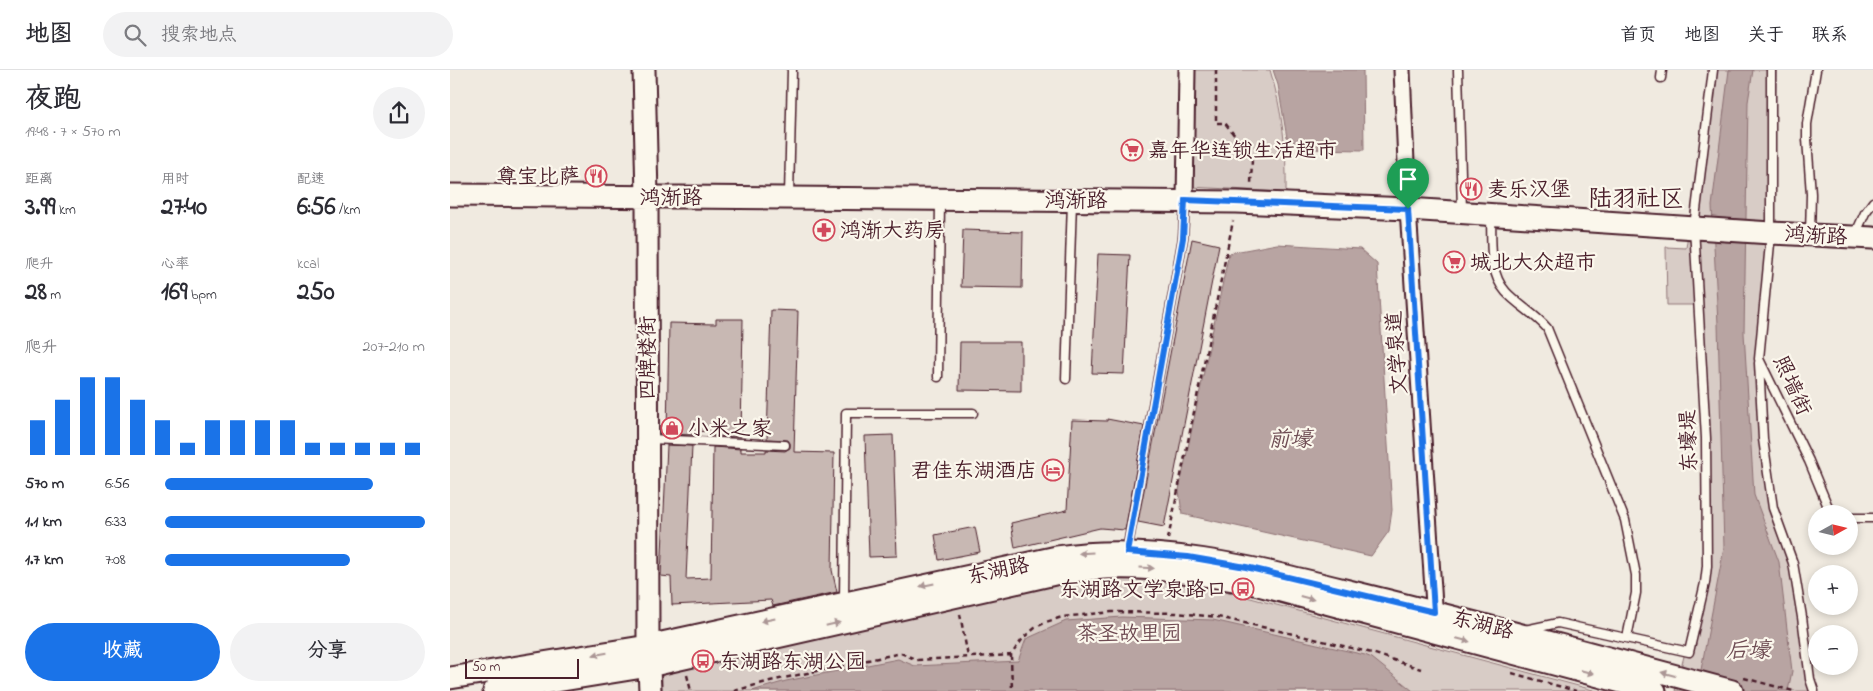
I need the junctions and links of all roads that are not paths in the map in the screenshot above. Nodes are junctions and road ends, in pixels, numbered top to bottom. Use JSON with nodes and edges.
{"nodes":[{"id":1,"x":644,"y":70,"type":"edge"},
{"id":2,"x":792,"y":70,"type":"edge"},
{"id":3,"x":1186,"y":70,"type":"edge"},
{"id":4,"x":1402,"y":70,"type":"edge"},
{"id":5,"x":1458,"y":70,"type":"edge"},
{"id":6,"x":1713,"y":70,"type":"edge"},
{"id":7,"x":1771,"y":70,"type":"edge"},
{"id":8,"x":1816,"y":70,"type":"edge"},
{"id":9,"x":450,"y":195,"type":"edge"},
{"id":10,"x":647,"y":196,"type":"junction"},
{"id":11,"x":789,"y":198,"type":"junction"},
{"id":12,"x":940,"y":199,"type":"junction"},
{"id":13,"x":1072,"y":200,"type":"junction"},
{"id":14,"x":1185,"y":200,"type":"junction"},
{"id":15,"x":1873,"y":202,"type":"edge"},
{"id":16,"x":1408,"y":209,"type":"junction"},
{"id":17,"x":1462,"y":212,"type":"junction"},
{"id":18,"x":1491,"y":214,"type":"junction"},
{"id":19,"x":1697,"y":228,"type":"junction"},
{"id":20,"x":1765,"y":233,"type":"junction"},
{"id":21,"x":1810,"y":235,"type":"junction"},
{"id":22,"x":1864,"y":237,"type":"edge"},
{"id":23,"x":1759,"y":359,"type":"junction"},
{"id":24,"x":938,"y":377,"type":"dead end"},
{"id":25,"x":1066,"y":379,"type":"dead end"},
{"id":26,"x":973,"y":413,"type":"dead end"},
{"id":27,"x":648,"y":439,"type":"junction"},
{"id":28,"x":785,"y":445,"type":"dead end"},
{"id":29,"x":1827,"y":505,"type":"edge"},
{"id":30,"x":1858,"y":518,"type":"edge"},
{"id":31,"x":1873,"y":518,"type":"edge"},
{"id":32,"x":1127,"y":552,"type":"junction"},
{"id":33,"x":844,"y":603,"type":"junction"},
{"id":34,"x":1435,"y":622,"type":"junction"},
{"id":35,"x":1514,"y":632,"type":"junction"},
{"id":36,"x":1627,"y":638,"type":"junction"},
{"id":37,"x":1542,"y":650,"type":"junction"},
{"id":38,"x":649,"y":656,"type":"junction"},
{"id":39,"x":450,"y":678,"type":"edge"},
{"id":40,"x":1734,"y":683,"type":"edge"},
{"id":41,"x":494,"y":691,"type":"edge"},
{"id":42,"x":650,"y":691,"type":"edge"},
{"id":43,"x":1655,"y":691,"type":"edge"},
{"id":44,"x":1814,"y":691,"type":"edge"}],
"edges":[{"from":1,"to":10,"type":"main road","name":"四牌楼街"},
{"from":2,"to":11,"type":"lane"},
{"from":3,"to":14,"type":"street"},
{"from":4,"to":16,"type":"street","name":"文学泉道"},
{"from":5,"to":17,"type":"lane"},
{"from":6,"to":19,"type":"lane","name":"东壕堤"},
{"from":7,"to":20,"type":"lane","name":"照墙街"},
{"from":8,"to":21,"type":"lane"},
{"from":9,"to":10,"type":"main road","name":"鸿渐路"},
{"from":10,"to":11,"type":"main road","name":"鸿渐路"},
{"from":10,"to":27,"type":"main road","name":"四牌楼街"},
{"from":11,"to":12,"type":"main road","name":"鸿渐路"},
{"from":12,"to":13,"type":"main road","name":"鸿渐路"},
{"from":12,"to":24,"type":"lane"},
{"from":13,"to":14,"type":"main road","name":"鸿渐路"},
{"from":13,"to":25,"type":"lane"},
{"from":14,"to":16,"type":"main road","name":"鸿渐路"},
{"from":14,"to":32,"type":"lane"},
{"from":15,"to":22,"type":"lane"},
{"from":16,"to":17,"type":"main road","name":"鸿渐路"},
{"from":16,"to":34,"type":"street","name":"文学泉道"},
{"from":17,"to":18,"type":"main road","name":"鸿渐路"},
{"from":18,"to":19,"type":"main road","name":"鸿渐路"},
{"from":18,"to":36,"type":"lane"},
{"from":19,"to":20,"type":"main road","name":"鸿渐路"},
{"from":19,"to":36,"type":"lane","name":"东壕堤"},
{"from":20,"to":21,"type":"main road","name":"鸿渐路"},
{"from":20,"to":23,"type":"lane","name":"照墙街"},
{"from":21,"to":22,"type":"main road","name":"鸿渐路"},
{"from":23,"to":29,"type":"lane","name":"照墙街"},
{"from":23,"to":44,"type":"lane"},
{"from":26,"to":33,"type":"lane"},
{"from":27,"to":28,"type":"lane"},
{"from":27,"to":38,"type":"main road","name":"四牌楼街"},
{"from":30,"to":31,"type":"lane"},
{"from":32,"to":33,"type":"main road","name":"东湖路","one_way":true},
{"from":32,"to":34,"type":"main road","name":"东湖路"},
{"from":33,"to":38,"type":"main road","name":"东湖路","one_way":true},
{"from":34,"to":35,"type":"main road","name":"东湖路"},
{"from":34,"to":37,"type":"main road","name":"东湖路","one_way":true},
{"from":38,"to":34,"type":"main road","name":"东湖路","one_way":true},
{"from":35,"to":36,"type":"lane"},
{"from":35,"to":37,"type":"main road","name":"东湖路"},
{"from":40,"to":37,"type":"main road","one_way":true},
{"from":37,"to":43,"type":"main road","one_way":true},
{"from":38,"to":39,"type":"main road","name":"东湖路","one_way":true},
{"from":38,"to":41,"type":"main road","name":"东湖路"},
{"from":38,"to":42,"type":"main road","name":"四牌楼街"}]}
